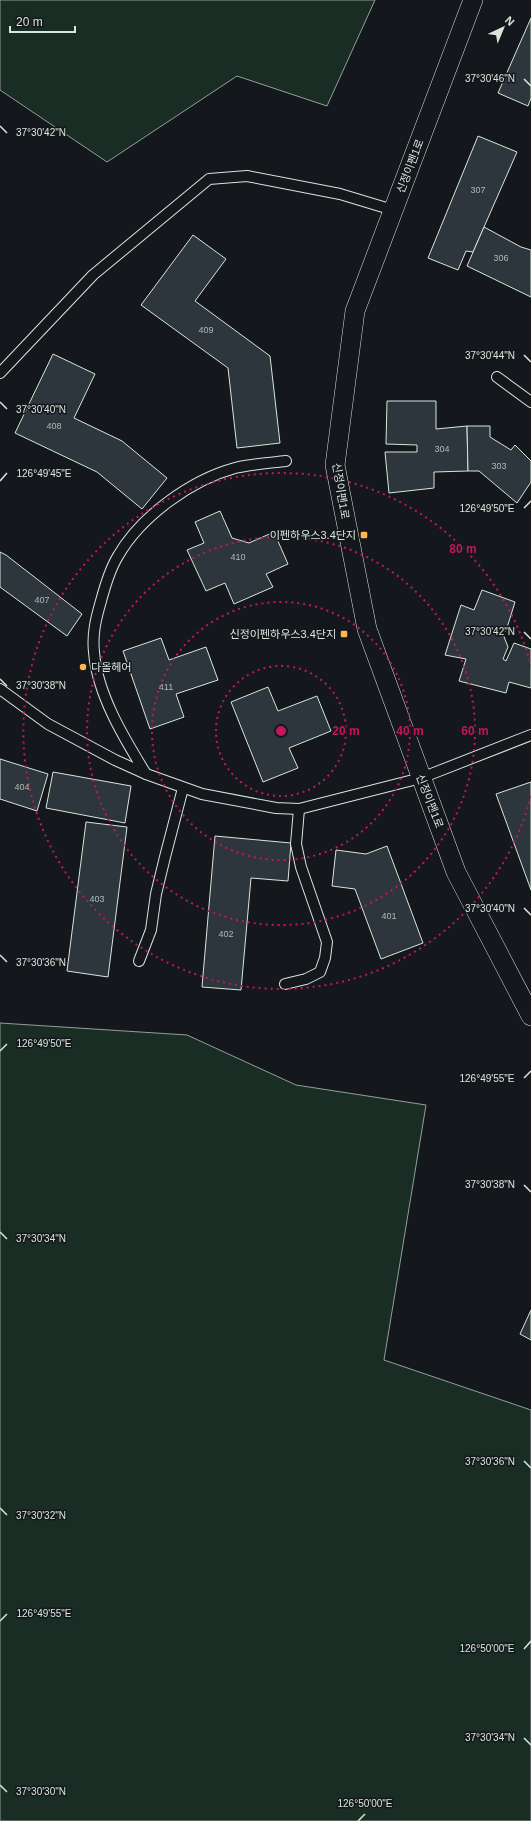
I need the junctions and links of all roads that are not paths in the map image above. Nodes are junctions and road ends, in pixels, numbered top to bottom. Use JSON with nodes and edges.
{"nodes":[{"id":1,"x":473,"y":0,"type":"edge"},
{"id":2,"x":393,"y":210,"type":"junction"},
{"id":3,"x":0,"y":373,"type":"edge"},
{"id":4,"x":497,"y":377,"type":"dead end"},
{"id":5,"x":531,"y":402,"type":"edge"},
{"id":6,"x":286,"y":461,"type":"dead end"},
{"id":7,"x":1,"y":691,"type":"edge"},
{"id":8,"x":531,"y":735,"type":"edge"},
{"id":9,"x":146,"y":774,"type":"junction"},
{"id":10,"x":421,"y":778,"type":"junction"},
{"id":11,"x":183,"y":788,"type":"junction"},
{"id":12,"x":299,"y":809,"type":"junction"},
{"id":13,"x":139,"y":961,"type":"dead end"},
{"id":14,"x":285,"y":984,"type":"dead end"},
{"id":15,"x":531,"y":1016,"type":"edge"}],
"edges":[{"from":1,"to":2,"type":"street","name":"신정이펜1로"},
{"from":2,"to":3,"type":"lane"},
{"from":2,"to":10,"type":"street","name":"신정이펜1로"},
{"from":4,"to":5,"type":"lane"},
{"from":6,"to":9,"type":"lane"},
{"from":7,"to":9,"type":"lane"},
{"from":8,"to":10,"type":"lane"},
{"from":9,"to":11,"type":"lane"},
{"from":10,"to":12,"type":"lane"},
{"from":10,"to":15,"type":"street","name":"신정이펜1로"},
{"from":11,"to":12,"type":"lane"},
{"from":11,"to":13,"type":"lane"},
{"from":12,"to":14,"type":"lane"}]}
